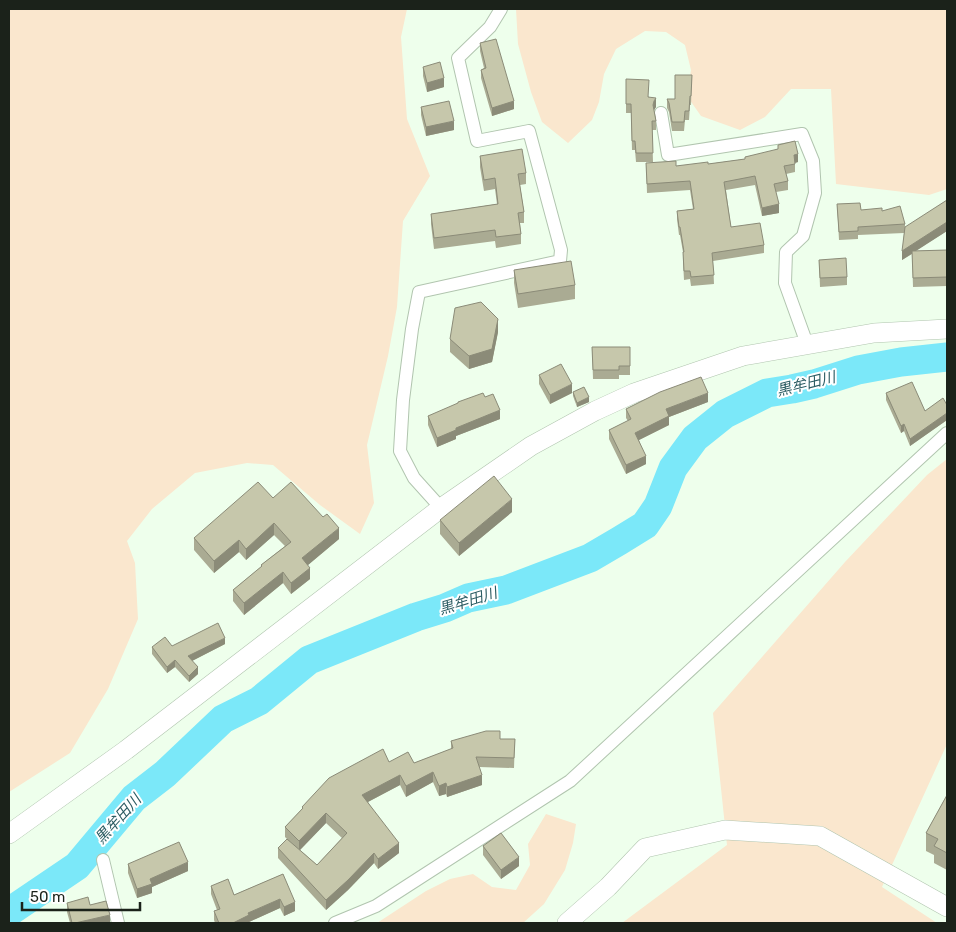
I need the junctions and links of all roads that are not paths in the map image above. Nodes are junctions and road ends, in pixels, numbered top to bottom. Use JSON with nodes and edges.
{"nodes":[{"id":1,"x":501,"y":9,"type":"edge"},
{"id":2,"x":661,"y":113,"type":"dead end"},
{"id":3,"x":947,"y":329,"type":"edge"},
{"id":4,"x":808,"y":344,"type":"junction"},
{"id":5,"x":947,"y":432,"type":"edge"},
{"id":6,"x":441,"y":508,"type":"junction"},
{"id":7,"x":9,"y":834,"type":"edge"},
{"id":8,"x":103,"y":860,"type":"dead end"},
{"id":9,"x":947,"y":907,"type":"edge"},
{"id":10,"x":118,"y":923,"type":"edge"},
{"id":11,"x":335,"y":923,"type":"edge"},
{"id":12,"x":567,"y":923,"type":"edge"}],
"edges":[{"from":1,"to":6,"type":"street"},
{"from":2,"to":4,"type":"street"},
{"from":3,"to":4,"type":"street"},
{"from":4,"to":6,"type":"street"},
{"from":5,"to":11,"type":"street"},
{"from":6,"to":7,"type":"street"},
{"from":8,"to":10,"type":"street"},
{"from":9,"to":12,"type":"street"}]}
